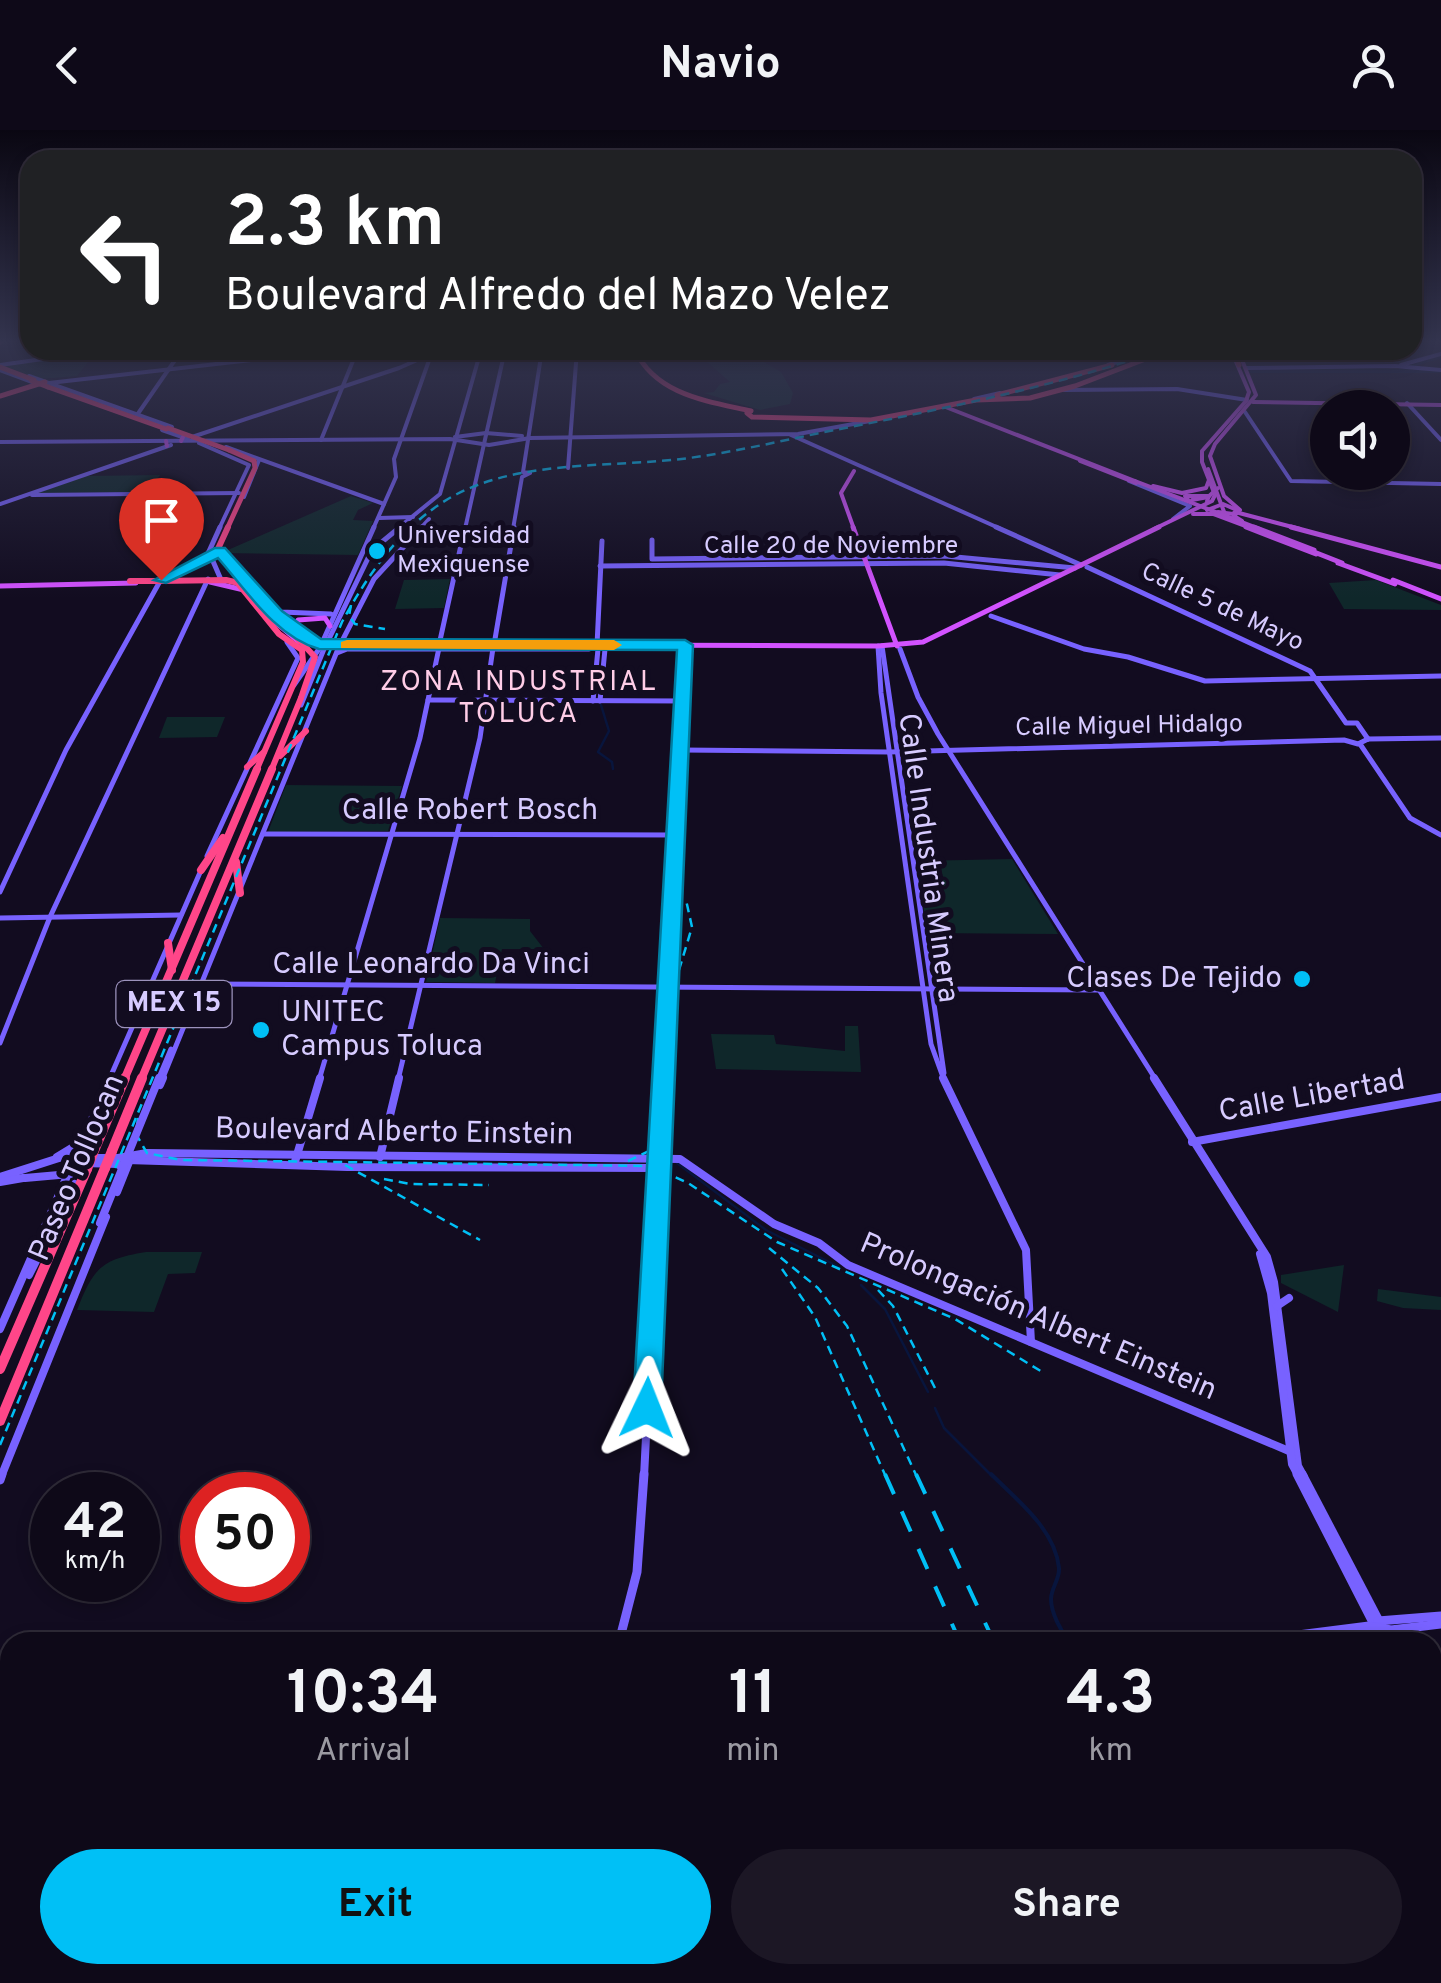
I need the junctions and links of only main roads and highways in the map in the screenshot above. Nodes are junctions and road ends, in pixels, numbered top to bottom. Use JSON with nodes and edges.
{"nodes":[{"id":1,"x":158,"y":425,"type":"edge"},
{"id":2,"x":158,"y":425,"type":"edge"},
{"id":3,"x":160,"y":425,"type":"edge"},
{"id":4,"x":224,"y":425,"type":"edge"},
{"id":5,"x":326,"y":425,"type":"edge"},
{"id":6,"x":406,"y":425,"type":"edge"},
{"id":7,"x":459,"y":425,"type":"edge"},
{"id":8,"x":488,"y":425,"type":"edge"},
{"id":9,"x":530,"y":425,"type":"edge"},
{"id":10,"x":572,"y":425,"type":"edge"},
{"id":11,"x":840,"y":425,"type":"edge"},
{"id":12,"x":992,"y":425,"type":"edge"},
{"id":13,"x":1227,"y":425,"type":"edge"},
{"id":14,"x":1229,"y":425,"type":"edge"},
{"id":15,"x":1245,"y":425,"type":"edge"},
{"id":16,"x":996,"y":427,"type":"junction"},
{"id":17,"x":823,"y":429,"type":"junction"},
{"id":18,"x":486,"y":433,"type":"junction"},
{"id":19,"x":791,"y":436,"type":"junction"},
{"id":20,"x":1215,"y":436,"type":"junction"},
{"id":21,"x":528,"y":437,"type":"junction"},
{"id":22,"x":571,"y":437,"type":"junction"},
{"id":23,"x":187,"y":438,"type":"junction"},
{"id":24,"x":455,"y":438,"type":"junction"},
{"id":25,"x":321,"y":439,"type":"junction"},
{"id":26,"x":401,"y":439,"type":"junction"},
{"id":27,"x":0,"y":441,"type":"edge"},
{"id":28,"x":135,"y":441,"type":"junction"},
{"id":29,"x":804,"y":441,"type":"junction"},
{"id":30,"x":211,"y":442,"type":"junction"},
{"id":31,"x":166,"y":444,"type":"junction"},
{"id":32,"x":484,"y":444,"type":"junction"},
{"id":33,"x":1212,"y":447,"type":"junction"},
{"id":34,"x":228,"y":450,"type":"junction"},
{"id":35,"x":1068,"y":456,"type":"junction"},
{"id":36,"x":253,"y":461,"type":"junction"},
{"id":37,"x":861,"y":466,"type":"junction"},
{"id":38,"x":568,"y":468,"type":"dead end"},
{"id":39,"x":870,"y":469,"type":"junction"},
{"id":40,"x":1112,"y":472,"type":"junction"},
{"id":41,"x":530,"y":473,"type":"dead end"},
{"id":42,"x":522,"y":474,"type":"junction"},
{"id":43,"x":243,"y":479,"type":"junction"},
{"id":44,"x":252,"y":480,"type":"junction"},
{"id":45,"x":1209,"y":480,"type":"junction"},
{"id":46,"x":1441,"y":484,"type":"edge"},
{"id":47,"x":1153,"y":486,"type":"junction"},
{"id":48,"x":1222,"y":490,"type":"junction"},
{"id":49,"x":38,"y":492,"type":"junction"},
{"id":50,"x":237,"y":492,"type":"junction"},
{"id":51,"x":246,"y":492,"type":"junction"},
{"id":52,"x":27,"y":494,"type":"junction"},
{"id":53,"x":70,"y":494,"type":"junction"},
{"id":54,"x":1162,"y":494,"type":"junction"},
{"id":55,"x":1172,"y":497,"type":"junction"},
{"id":56,"x":1228,"y":499,"type":"junction"},
{"id":57,"x":1186,"y":502,"type":"junction"},
{"id":58,"x":0,"y":504,"type":"edge"},
{"id":59,"x":384,"y":504,"type":"junction"},
{"id":60,"x":1211,"y":506,"type":"junction"},
{"id":61,"x":1195,"y":513,"type":"junction"},
{"id":62,"x":413,"y":517,"type":"junction"},
{"id":63,"x":379,"y":518,"type":"junction"},
{"id":64,"x":1175,"y":519,"type":"junction"},
{"id":65,"x":1237,"y":519,"type":"junction"},
{"id":66,"x":652,"y":540,"type":"dead end"},
{"id":67,"x":602,"y":541,"type":"dead end"},
{"id":68,"x":222,"y":543,"type":"junction"},
{"id":69,"x":1127,"y":544,"type":"junction"},
{"id":70,"x":220,"y":552,"type":"junction"},
{"id":71,"x":368,"y":552,"type":"junction"},
{"id":72,"x":210,"y":554,"type":"junction"},
{"id":73,"x":1330,"y":556,"type":"junction"},
{"id":74,"x":224,"y":559,"type":"junction"},
{"id":75,"x":866,"y":559,"type":"junction"},
{"id":76,"x":958,"y":560,"type":"junction"},
{"id":77,"x":753,"y":561,"type":"junction"},
{"id":78,"x":600,"y":566,"type":"junction"},
{"id":79,"x":1082,"y":566,"type":"junction"},
{"id":80,"x":1441,"y":567,"type":"edge"},
{"id":81,"x":1062,"y":575,"type":"junction"},
{"id":82,"x":234,"y":579,"type":"joint"},
{"id":83,"x":130,"y":581,"type":"joint"},
{"id":84,"x":160,"y":581,"type":"junction"},
{"id":85,"x":203,"y":581,"type":"junction"},
{"id":86,"x":222,"y":581,"type":"junction"},
{"id":87,"x":1395,"y":584,"type":"junction"},
{"id":88,"x":0,"y":585,"type":"edge"},
{"id":89,"x":245,"y":587,"type":"junction"},
{"id":90,"x":1441,"y":600,"type":"edge"},
{"id":91,"x":273,"y":611,"type":"junction"},
{"id":92,"x":333,"y":613,"type":"junction"},
{"id":93,"x":990,"y":616,"type":"junction"},
{"id":94,"x":342,"y":618,"type":"dead end"},
{"id":95,"x":330,"y":626,"type":"junction"},
{"id":96,"x":294,"y":628,"type":"junction"},
{"id":97,"x":280,"y":634,"type":"junction"},
{"id":98,"x":323,"y":646,"type":"junction"},
{"id":99,"x":440,"y":646,"type":"junction"},
{"id":100,"x":494,"y":646,"type":"junction"},
{"id":101,"x":596,"y":647,"type":"junction"},
{"id":102,"x":686,"y":647,"type":"junction"},
{"id":103,"x":899,"y":647,"type":"junction"},
{"id":104,"x":338,"y":648,"type":"junction"},
{"id":105,"x":880,"y":651,"type":"junction"},
{"id":106,"x":1441,"y":676,"type":"edge"},
{"id":107,"x":1315,"y":678,"type":"junction"},
{"id":108,"x":292,"y":688,"type":"junction"},
{"id":109,"x":282,"y":694,"type":"junction"},
{"id":110,"x":428,"y":700,"type":"junction"},
{"id":111,"x":486,"y":700,"type":"junction"},
{"id":112,"x":596,"y":701,"type":"junction"},
{"id":113,"x":684,"y":702,"type":"junction"},
{"id":114,"x":283,"y":711,"type":"junction"},
{"id":115,"x":295,"y":714,"type":"junction"},
{"id":116,"x":306,"y":732,"type":"junction"},
{"id":117,"x":1441,"y":738,"type":"edge"},
{"id":118,"x":1368,"y":739,"type":"junction"},
{"id":119,"x":1360,"y":744,"type":"junction"},
{"id":120,"x":949,"y":748,"type":"junction"},
{"id":121,"x":266,"y":750,"type":"junction"},
{"id":122,"x":682,"y":750,"type":"junction"},
{"id":123,"x":892,"y":750,"type":"junction"},
{"id":124,"x":278,"y":758,"type":"junction"},
{"id":125,"x":247,"y":768,"type":"junction"},
{"id":126,"x":1410,"y":818,"type":"joint"},
{"id":127,"x":232,"y":830,"type":"junction"},
{"id":128,"x":263,"y":834,"type":"junction"},
{"id":129,"x":392,"y":834,"type":"junction"},
{"id":130,"x":457,"y":834,"type":"junction"},
{"id":131,"x":1441,"y":834,"type":"edge"},
{"id":132,"x":677,"y":836,"type":"junction"},
{"id":133,"x":236,"y":856,"type":"junction"},
{"id":134,"x":201,"y":870,"type":"junction"},
{"id":135,"x":0,"y":892,"type":"edge"},
{"id":136,"x":240,"y":893,"type":"junction"},
{"id":137,"x":181,"y":915,"type":"junction"},
{"id":138,"x":50,"y":917,"type":"junction"},
{"id":139,"x":0,"y":918,"type":"edge"},
{"id":140,"x":168,"y":943,"type":"junction"},
{"id":141,"x":172,"y":970,"type":"junction"},
{"id":142,"x":347,"y":984,"type":"junction"},
{"id":143,"x":421,"y":984,"type":"junction"},
{"id":144,"x":202,"y":986,"type":"junction"},
{"id":145,"x":664,"y":986,"type":"junction"},
{"id":146,"x":929,"y":989,"type":"junction"},
{"id":147,"x":1097,"y":990,"type":"junction"},
{"id":148,"x":184,"y":1028,"type":"junction"},
{"id":149,"x":0,"y":1043,"type":"edge"},
{"id":150,"x":1441,"y":1097,"type":"edge"},
{"id":151,"x":136,"y":1142,"type":"junction"},
{"id":152,"x":1193,"y":1142,"type":"junction"},
{"id":153,"x":87,"y":1148,"type":"junction"},
{"id":154,"x":147,"y":1153,"type":"junction"},
{"id":155,"x":380,"y":1157,"type":"junction"},
{"id":156,"x":77,"y":1159,"type":"junction"},
{"id":157,"x":52,"y":1160,"type":"junction"},
{"id":158,"x":130,"y":1160,"type":"junction"},
{"id":159,"x":295,"y":1160,"type":"junction"},
{"id":160,"x":661,"y":1162,"type":"junction"},
{"id":161,"x":141,"y":1163,"type":"junction"},
{"id":162,"x":84,"y":1169,"type":"junction"},
{"id":163,"x":70,"y":1173,"type":"junction"},
{"id":164,"x":124,"y":1174,"type":"junction"},
{"id":165,"x":25,"y":1178,"type":"junction"},
{"id":166,"x":0,"y":1180,"type":"edge"},
{"id":167,"x":80,"y":1282,"type":"junction"},
{"id":168,"x":16,"y":1294,"type":"junction"},
{"id":169,"x":1289,"y":1298,"type":"dead end"},
{"id":170,"x":1276,"y":1307,"type":"junction"},
{"id":171,"x":0,"y":1329,"type":"edge"},
{"id":172,"x":1031,"y":1342,"type":"junction"},
{"id":173,"x":0,"y":1369,"type":"edge"},
{"id":174,"x":0,"y":1420,"type":"edge"},
{"id":175,"x":1292,"y":1451,"type":"junction"},
{"id":176,"x":0,"y":1480,"type":"edge"},
{"id":177,"x":1441,"y":1616,"type":"edge"},
{"id":178,"x":1441,"y":1624,"type":"edge"},
{"id":179,"x":1375,"y":1625,"type":"junction"},
{"id":180,"x":621,"y":1632,"type":"edge"},
{"id":181,"x":1321,"y":1632,"type":"edge"},
{"id":182,"x":1380,"y":1632,"type":"edge"}],
"edges":[{"from":1,"to":23,"type":"main road"},
{"from":2,"to":23,"type":"main road"},
{"from":3,"to":34,"type":"highway","bridge":true},
{"from":4,"to":23,"type":"main road"},
{"from":5,"to":25,"type":"main road"},
{"from":6,"to":26,"type":"main road","number":"MEX 15"},
{"from":7,"to":24,"type":"main road","number":"MEX 15"},
{"from":8,"to":18,"type":"main road"},
{"from":9,"to":21,"type":"main road"},
{"from":10,"to":22,"type":"main road"},
{"from":11,"to":17,"type":"main road"},
{"from":12,"to":16,"type":"main road"},
{"from":13,"to":20,"type":"main road"},
{"from":14,"to":33,"type":"main road"},
{"from":15,"to":46,"type":"main road"},
{"from":16,"to":35,"type":"main road"},
{"from":16,"to":40,"type":"main road"},
{"from":17,"to":19,"type":"main road"},
{"from":17,"to":22,"type":"main road"},
{"from":18,"to":21,"type":"main road"},
{"from":18,"to":24,"type":"main road"},
{"from":18,"to":32,"type":"main road"},
{"from":19,"to":22,"type":"main road"},
{"from":19,"to":29,"type":"main road"},
{"from":20,"to":45,"type":"main road"},
{"from":20,"to":65,"type":"main road","bridge":true},
{"from":21,"to":22,"type":"main road"},
{"from":21,"to":32,"type":"main road"},
{"from":21,"to":42,"type":"main road"},
{"from":22,"to":38,"type":"main road"},
{"from":23,"to":28,"type":"main road"},
{"from":23,"to":30,"type":"main road"},
{"from":23,"to":31,"type":"main road"},
{"from":24,"to":26,"type":"main road"},
{"from":24,"to":32,"type":"main road"},
{"from":24,"to":62,"type":"main road","number":"MEX 15"},
{"from":25,"to":26,"type":"main road"},
{"from":25,"to":30,"type":"main road"},
{"from":25,"to":30,"type":"main road"},
{"from":26,"to":59,"type":"main road","number":"MEX 15"},
{"from":27,"to":28,"type":"main road"},
{"from":28,"to":31,"type":"main road"},
{"from":29,"to":37,"type":"main road"},
{"from":29,"to":39,"type":"main road"},
{"from":30,"to":36,"type":"main road"},
{"from":30,"to":36,"type":"main road"},
{"from":31,"to":49,"type":"main road"},
{"from":32,"to":99,"type":"main road"},
{"from":33,"to":48,"type":"main road"},
{"from":33,"to":55,"type":"main road","bridge":true},
{"from":34,"to":36,"type":"highway"},
{"from":34,"to":36,"type":"highway"},
{"from":35,"to":54,"type":"main road"},
{"from":35,"to":55,"type":"main road","bridge":true},
{"from":36,"to":43,"type":"main road"},
{"from":36,"to":44,"type":"main road"},
{"from":36,"to":59,"type":"main road"},
{"from":36,"to":82,"type":"highway","bridge":true},
{"from":36,"to":89,"type":"highway","bridge":true},
{"from":37,"to":39,"type":"main road"},
{"from":37,"to":75,"type":"main road"},
{"from":39,"to":79,"type":"main road","name":"Calle 5 de Mayo"},
{"from":40,"to":47,"type":"main road"},
{"from":40,"to":57,"type":"main road","bridge":true},
{"from":41,"to":42,"type":"main road"},
{"from":42,"to":100,"type":"main road"},
{"from":43,"to":44,"type":"main road"},
{"from":43,"to":50,"type":"main road"},
{"from":44,"to":51,"type":"main road"},
{"from":45,"to":47,"type":"main road"},
{"from":45,"to":64,"type":"main road"},
{"from":47,"to":54,"type":"main road"},
{"from":48,"to":56,"type":"main road"},
{"from":48,"to":60,"type":"main road"},
{"from":49,"to":52,"type":"main road"},
{"from":49,"to":53,"type":"main road"},
{"from":50,"to":51,"type":"main road"},
{"from":50,"to":51,"type":"main road"},
{"from":50,"to":53,"type":"main road"},
{"from":50,"to":72,"type":"main road"},
{"from":51,"to":68,"type":"main road"},
{"from":52,"to":53,"type":"main road"},
{"from":52,"to":58,"type":"main road"},
{"from":54,"to":57,"type":"main road"},
{"from":55,"to":65,"type":"main road","bridge":true},
{"from":56,"to":60,"type":"main road"},
{"from":56,"to":65,"type":"main road"},
{"from":57,"to":60,"type":"main road","bridge":true},
{"from":57,"to":60,"type":"main road","bridge":true},
{"from":57,"to":64,"type":"main road"},
{"from":59,"to":63,"type":"main road","number":"MEX 15"},
{"from":60,"to":61,"type":"main road"},
{"from":60,"to":64,"type":"main road"},
{"from":60,"to":73,"type":"main road","bridge":true},
{"from":61,"to":65,"type":"main road"},
{"from":61,"to":69,"type":"main road"},
{"from":62,"to":63,"type":"main road"},
{"from":62,"to":71,"type":"main road","number":"MEX 15"},
{"from":62,"to":104,"type":"main road"},
{"from":63,"to":71,"type":"main road","number":"MEX 15"},
{"from":64,"to":69,"type":"main road"},
{"from":65,"to":73,"type":"main road"},
{"from":65,"to":80,"type":"main road"},
{"from":65,"to":87,"type":"main road"},
{"from":65,"to":87,"type":"main road","bridge":true},
{"from":66,"to":77,"type":"main road"},
{"from":67,"to":78,"type":"main road"},
{"from":68,"to":70,"type":"main road"},
{"from":68,"to":72,"type":"main road"},
{"from":69,"to":79,"type":"main road"},
{"from":70,"to":72,"type":"main road"},
{"from":70,"to":74,"type":"main road"},
{"from":71,"to":92,"type":"main road","number":"MEX 15"},
{"from":71,"to":98,"type":"main road","number":"MEX 15"},
{"from":72,"to":74,"type":"main road"},
{"from":72,"to":84,"type":"main road"},
{"from":72,"to":86,"type":"main road"},
{"from":73,"to":90,"type":"main road"},
{"from":74,"to":91,"type":"main road"},
{"from":75,"to":76,"type":"main road","name":"Calle 20 de Noviembre"},
{"from":75,"to":77,"type":"main road","name":"Calle 20 de Noviembre"},
{"from":75,"to":103,"type":"main road"},
{"from":76,"to":79,"type":"main road"},
{"from":76,"to":81,"type":"main road","name":"Calle 20 de Noviembre"},
{"from":77,"to":78,"type":"main road","name":"Calle 20 de Noviembre"},
{"from":78,"to":101,"type":"main road"},
{"from":79,"to":81,"type":"main road"},
{"from":79,"to":93,"type":"main road"},
{"from":79,"to":107,"type":"main road","name":"Calle 5 de Mayo"},
{"from":81,"to":103,"type":"main road"},
{"from":82,"to":89,"type":"highway"},
{"from":83,"to":84,"type":"highway"},
{"from":83,"to":88,"type":"main road"},
{"from":84,"to":85,"type":"main road"},
{"from":84,"to":88,"type":"main road"},
{"from":84,"to":89,"type":"highway","bridge":true},
{"from":84,"to":135,"type":"main road"},
{"from":85,"to":86,"type":"main road"},
{"from":85,"to":138,"type":"main road"},
{"from":86,"to":89,"type":"main road"},
{"from":87,"to":90,"type":"main road"},
{"from":89,"to":91,"type":"highway"},
{"from":89,"to":91,"type":"highway","bridge":true},
{"from":91,"to":92,"type":"main road"},
{"from":91,"to":96,"type":"main road"},
{"from":91,"to":97,"type":"highway"},
{"from":91,"to":101,"type":"main road"},
{"from":91,"to":115,"type":"highway","name":"Paseo Tollocan","bridge":true},
{"from":92,"to":95,"type":"main road","number":"MEX 15"},
{"from":93,"to":103,"type":"main road"},
{"from":93,"to":107,"type":"main road"},
{"from":94,"to":104,"type":"main road"},
{"from":95,"to":96,"type":"main road"},
{"from":95,"to":98,"type":"main road","number":"MEX 15"},
{"from":96,"to":101,"type":"main road"},
{"from":97,"to":108,"type":"highway","name":"Paseo Tollocan"},
{"from":97,"to":109,"type":"main road"},
{"from":98,"to":108,"type":"main road","number":"MEX 15"},
{"from":98,"to":115,"type":"main road","number":"MEX 15"},
{"from":99,"to":100,"type":"main road"},
{"from":99,"to":104,"type":"main road"},
{"from":99,"to":104,"type":"main road"},
{"from":99,"to":110,"type":"main road"},
{"from":100,"to":101,"type":"main road"},
{"from":100,"to":111,"type":"main road"},
{"from":101,"to":102,"type":"main road"},
{"from":101,"to":112,"type":"main road"},
{"from":102,"to":105,"type":"main road"},
{"from":102,"to":113,"type":"main road"},
{"from":103,"to":105,"type":"main road"},
{"from":103,"to":120,"type":"main road"},
{"from":104,"to":116,"type":"main road"},
{"from":105,"to":123,"type":"main road","name":"Calle Industria Minera"},
{"from":106,"to":107,"type":"main road"},
{"from":107,"to":118,"type":"main road","name":"Calle 5 de Mayo"},
{"from":108,"to":114,"type":"highway","name":"Paseo Tollocan","number":"MEX 15"},
{"from":109,"to":114,"type":"highway"},
{"from":109,"to":125,"type":"main road"},
{"from":110,"to":111,"type":"main road"},
{"from":110,"to":129,"type":"main road"},
{"from":111,"to":112,"type":"main road"},
{"from":111,"to":130,"type":"main road"},
{"from":112,"to":113,"type":"main road"},
{"from":113,"to":122,"type":"main road"},
{"from":114,"to":121,"type":"highway","name":"Paseo Tollocan","number":"MEX 15"},
{"from":115,"to":124,"type":"highway","name":"Paseo Tollocan","number":"MEX 15"},
{"from":116,"to":124,"type":"highway"},
{"from":116,"to":128,"type":"main road"},
{"from":117,"to":118,"type":"main road"},
{"from":118,"to":119,"type":"main road"},
{"from":119,"to":120,"type":"main road","name":"Calle Miguel Hidalgo"},
{"from":119,"to":126,"type":"main road"},
{"from":120,"to":123,"type":"main road","name":"Calle Miguel Hidalgo"},
{"from":120,"to":147,"type":"main road"},
{"from":121,"to":125,"type":"highway"},
{"from":121,"to":127,"type":"highway","name":"Paseo Tollocan","number":"MEX 15"},
{"from":122,"to":123,"type":"main road","name":"Calle Miguel Hidalgo"},
{"from":122,"to":132,"type":"main road"},
{"from":123,"to":146,"type":"main road","name":"Calle Industria Minera"},
{"from":124,"to":133,"type":"highway","name":"Paseo Tollocan","number":"MEX 15"},
{"from":125,"to":134,"type":"main road"},
{"from":126,"to":131,"type":"main road"},
{"from":127,"to":134,"type":"highway"},
{"from":127,"to":141,"type":"highway","name":"Paseo Tollocan","number":"MEX 15"},
{"from":128,"to":129,"type":"main road","name":"Calle Robert Bosch"},
{"from":128,"to":136,"type":"main road"},
{"from":129,"to":130,"type":"main road","name":"Calle Robert Bosch"},
{"from":129,"to":142,"type":"main road"},
{"from":130,"to":132,"type":"main road","name":"Calle Robert Bosch"},
{"from":130,"to":143,"type":"main road"},
{"from":132,"to":145,"type":"main road"},
{"from":133,"to":136,"type":"highway"},
{"from":133,"to":174,"type":"highway","name":"Paseo Tollocan","number":"MEX 15","bridge":true},
{"from":134,"to":137,"type":"main road"},
{"from":136,"to":144,"type":"main road"},
{"from":137,"to":138,"type":"main road"},
{"from":137,"to":140,"type":"main road"},
{"from":138,"to":139,"type":"main road"},
{"from":138,"to":149,"type":"main road"},
{"from":140,"to":141,"type":"highway"},
{"from":140,"to":153,"type":"main road"},
{"from":141,"to":153,"type":"highway","name":"Paseo Tollocan","number":"MEX 15"},
{"from":142,"to":143,"type":"main road","name":"Calle Leonardo Da Vinci"},
{"from":142,"to":144,"type":"main road","name":"Calle Leonardo Da Vinci"},
{"from":142,"to":159,"type":"main road"},
{"from":143,"to":145,"type":"main road","name":"Calle Leonardo Da Vinci"},
{"from":143,"to":155,"type":"main road"},
{"from":144,"to":148,"type":"main road"},
{"from":145,"to":146,"type":"main road","name":"Calle Leonardo Da Vinci"},
{"from":145,"to":160,"type":"main road"},
{"from":146,"to":147,"type":"main road","name":"Calle Leonardo Da Vinci"},
{"from":146,"to":172,"type":"main road","name":"Calle Industria Minera"},
{"from":147,"to":152,"type":"main road"},
{"from":148,"to":151,"type":"main road"},
{"from":148,"to":167,"type":"main road","bridge":true},
{"from":150,"to":152,"type":"main road","name":"Calle Libertad"},
{"from":151,"to":153,"type":"main road"},
{"from":151,"to":154,"type":"main road"},
{"from":151,"to":158,"type":"main road"},
{"from":152,"to":170,"type":"main road"},
{"from":152,"to":175,"type":"main road"},
{"from":153,"to":156,"type":"main road"},
{"from":153,"to":157,"type":"main road"},
{"from":153,"to":162,"type":"highway","name":"Paseo Tollocan","number":"MEX 15","bridge":true},
{"from":154,"to":158,"type":"main road","name":"Boulevard Alberto Einstein"},
{"from":154,"to":159,"type":"main road","name":"Boulevard Alberto Einstein"},
{"from":155,"to":159,"type":"main road","name":"Boulevard Alberto Einstein"},
{"from":155,"to":160,"type":"main road","name":"Boulevard Alberto Einstein"},
{"from":156,"to":157,"type":"main road"},
{"from":156,"to":158,"type":"main road"},
{"from":156,"to":163,"type":"main road"},
{"from":156,"to":165,"type":"main road"},
{"from":157,"to":166,"type":"main road"},
{"from":158,"to":161,"type":"main road","name":"Boulevard Alberto Einstein"},
{"from":158,"to":164,"type":"main road"},
{"from":159,"to":160,"type":"main road","name":"Boulevard Alberto Einstein"},
{"from":159,"to":161,"type":"main road","name":"Boulevard Alberto Einstein"},
{"from":160,"to":172,"type":"main road","name":"Prolongación Albert Einstein"},
{"from":160,"to":180,"type":"main road"},
{"from":161,"to":164,"type":"main road"},
{"from":162,"to":168,"type":"main road"},
{"from":162,"to":173,"type":"highway","name":"Paseo Tollocan","number":"MEX 15"},
{"from":163,"to":164,"type":"main road"},
{"from":163,"to":165,"type":"main road"},
{"from":163,"to":168,"type":"main road"},
{"from":164,"to":167,"type":"main road"},
{"from":165,"to":166,"type":"main road"},
{"from":167,"to":176,"type":"main road"},
{"from":168,"to":171,"type":"main road"},
{"from":169,"to":170,"type":"main road"},
{"from":170,"to":175,"type":"main road"},
{"from":172,"to":175,"type":"main road","name":"Prolongación Albert Einstein"},
{"from":175,"to":179,"type":"main road"},
{"from":177,"to":179,"type":"main road"},
{"from":178,"to":179,"type":"main road"},
{"from":179,"to":181,"type":"main road"},
{"from":179,"to":182,"type":"main road"}]}
